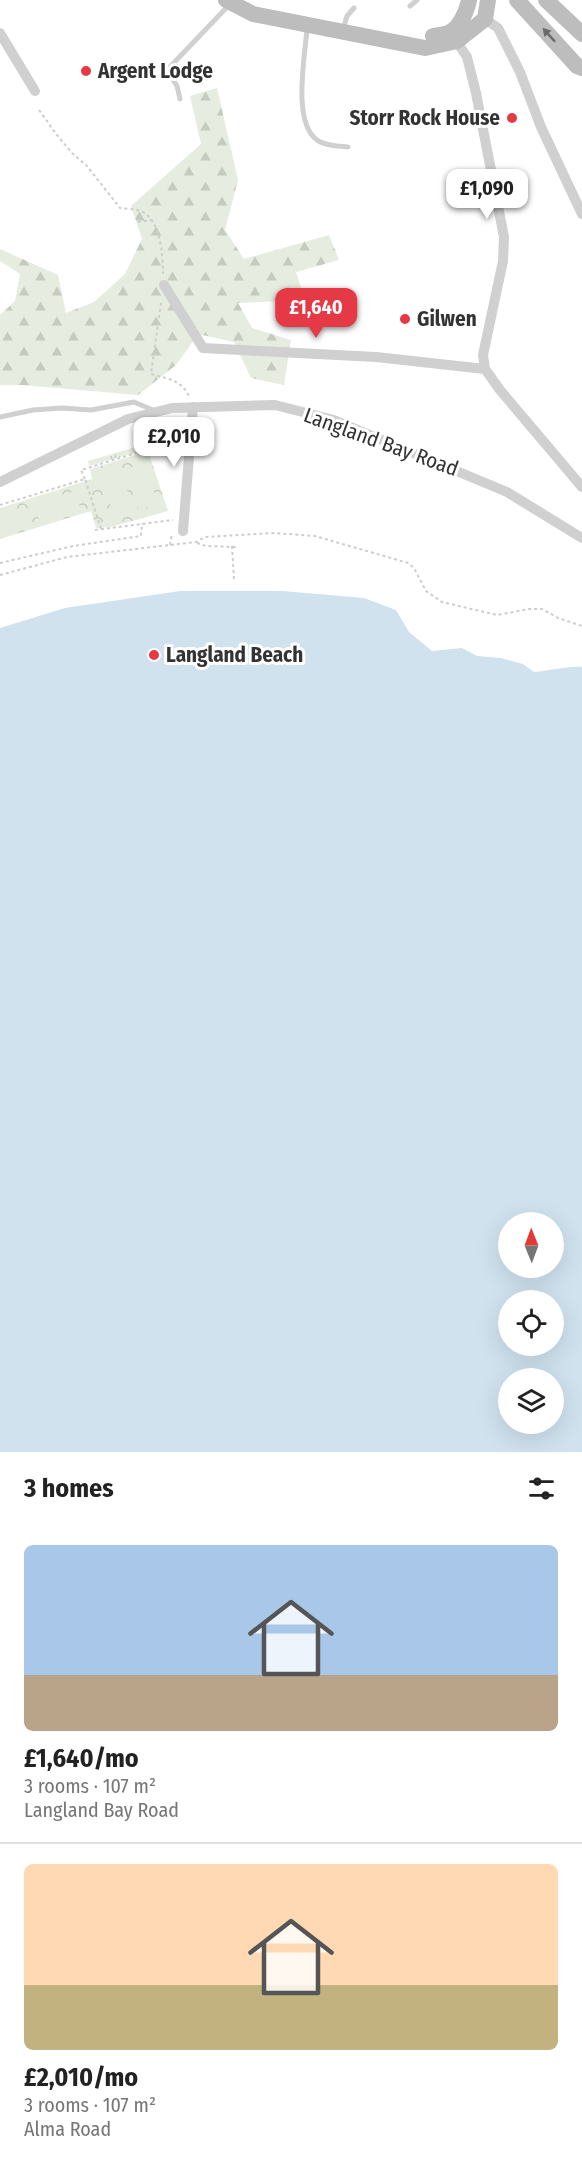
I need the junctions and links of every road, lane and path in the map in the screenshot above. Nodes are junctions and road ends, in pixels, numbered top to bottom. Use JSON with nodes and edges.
{"nodes":[{"id":1,"x":417,"y":0,"type":"edge"},
{"id":2,"x":469,"y":0,"type":"edge"},
{"id":3,"x":488,"y":0,"type":"edge"},
{"id":4,"x":517,"y":0,"type":"edge"},
{"id":5,"x":546,"y":0,"type":"edge"},
{"id":6,"x":229,"y":2,"type":"edge"},
{"id":7,"x":410,"y":6,"type":"dead end"},
{"id":8,"x":354,"y":8,"type":"dead end"},
{"id":9,"x":485,"y":19,"type":"junction"},
{"id":10,"x":462,"y":20,"type":"junction"},
{"id":11,"x":308,"y":24,"type":"junction"},
{"id":12,"x":342,"y":31,"type":"junction"},
{"id":13,"x":0,"y":33,"type":"edge"},
{"id":14,"x":582,"y":34,"type":"edge"},
{"id":15,"x":453,"y":37,"type":"junction"},
{"id":16,"x":582,"y":68,"type":"edge"},
{"id":17,"x":35,"y":91,"type":"dead end"},
{"id":18,"x":180,"y":99,"type":"dead end"},
{"id":19,"x":39,"y":110,"type":"dead end"},
{"id":20,"x":348,"y":147,"type":"dead end"},
{"id":21,"x":582,"y":214,"type":"edge"},
{"id":22,"x":152,"y":220,"type":"junction"},
{"id":23,"x":138,"y":222,"type":"dead end"},
{"id":24,"x":164,"y":281,"type":"joint"},
{"id":25,"x":161,"y":303,"type":"dead end"},
{"id":26,"x":485,"y":369,"type":"junction"},
{"id":27,"x":186,"y":389,"type":"dead end"},
{"id":28,"x":193,"y":407,"type":"junction"},
{"id":29,"x":157,"y":412,"type":"junction"},
{"id":30,"x":0,"y":417,"type":"edge"},
{"id":31,"x":139,"y":428,"type":"dead end"},
{"id":32,"x":85,"y":479,"type":"junction"},
{"id":33,"x":0,"y":482,"type":"edge"},
{"id":34,"x":582,"y":486,"type":"edge"},
{"id":35,"x":0,"y":505,"type":"edge"},
{"id":36,"x":184,"y":519,"type":"junction"},
{"id":37,"x":142,"y":523,"type":"junction"},
{"id":38,"x":101,"y":529,"type":"junction"},
{"id":39,"x":94,"y":530,"type":"dead end"},
{"id":40,"x":183,"y":531,"type":"dead end"},
{"id":41,"x":582,"y":538,"type":"edge"},
{"id":42,"x":196,"y":542,"type":"junction"},
{"id":43,"x":232,"y":546,"type":"junction"},
{"id":44,"x":238,"y":547,"type":"dead end"},
{"id":45,"x":0,"y":563,"type":"edge"},
{"id":46,"x":0,"y":575,"type":"edge"},
{"id":47,"x":234,"y":580,"type":"dead end"},
{"id":48,"x":582,"y":626,"type":"edge"}],
"edges":[{"from":1,"to":7,"type":"lane"},
{"from":2,"to":10,"type":"main road"},
{"from":3,"to":9,"type":"main road"},
{"from":16,"to":4,"type":"main road","one_way":true},
{"from":5,"to":14,"type":"main road"},
{"from":6,"to":11,"type":"main road"},
{"from":6,"to":18,"type":"lane"},
{"from":8,"to":12,"type":"lane"},
{"from":9,"to":10,"type":"street"},
{"from":9,"to":15,"type":"main road"},
{"from":9,"to":21,"type":"street"},
{"from":10,"to":15,"type":"main road"},
{"from":11,"to":12,"type":"main road"},
{"from":11,"to":20,"type":"lane"},
{"from":12,"to":15,"type":"main road"},
{"from":13,"to":17,"type":"street"},
{"from":15,"to":26,"type":"street"},
{"from":19,"to":22,"type":"path"},
{"from":22,"to":23,"type":"path"},
{"from":22,"to":24,"type":"path"},
{"from":24,"to":26,"type":"street"},
{"from":25,"to":27,"type":"path"},
{"from":26,"to":34,"type":"street"},
{"from":28,"to":29,"type":"street","name":"Langland Bay Road"},
{"from":28,"to":36,"type":"street"},
{"from":28,"to":41,"type":"street","name":"Langland Bay Road"},
{"from":29,"to":30,"type":"lane"},
{"from":29,"to":33,"type":"street","name":"Langland Bay Road"},
{"from":31,"to":32,"type":"path"},
{"from":32,"to":35,"type":"path"},
{"from":32,"to":38,"type":"path"},
{"from":36,"to":37,"type":"path"},
{"from":36,"to":40,"type":"street"},
{"from":37,"to":38,"type":"path"},
{"from":37,"to":45,"type":"path"},
{"from":38,"to":39,"type":"path"},
{"from":42,"to":43,"type":"path"},
{"from":42,"to":46,"type":"path"},
{"from":42,"to":48,"type":"path"},
{"from":43,"to":44,"type":"path"},
{"from":43,"to":47,"type":"path"}]}
